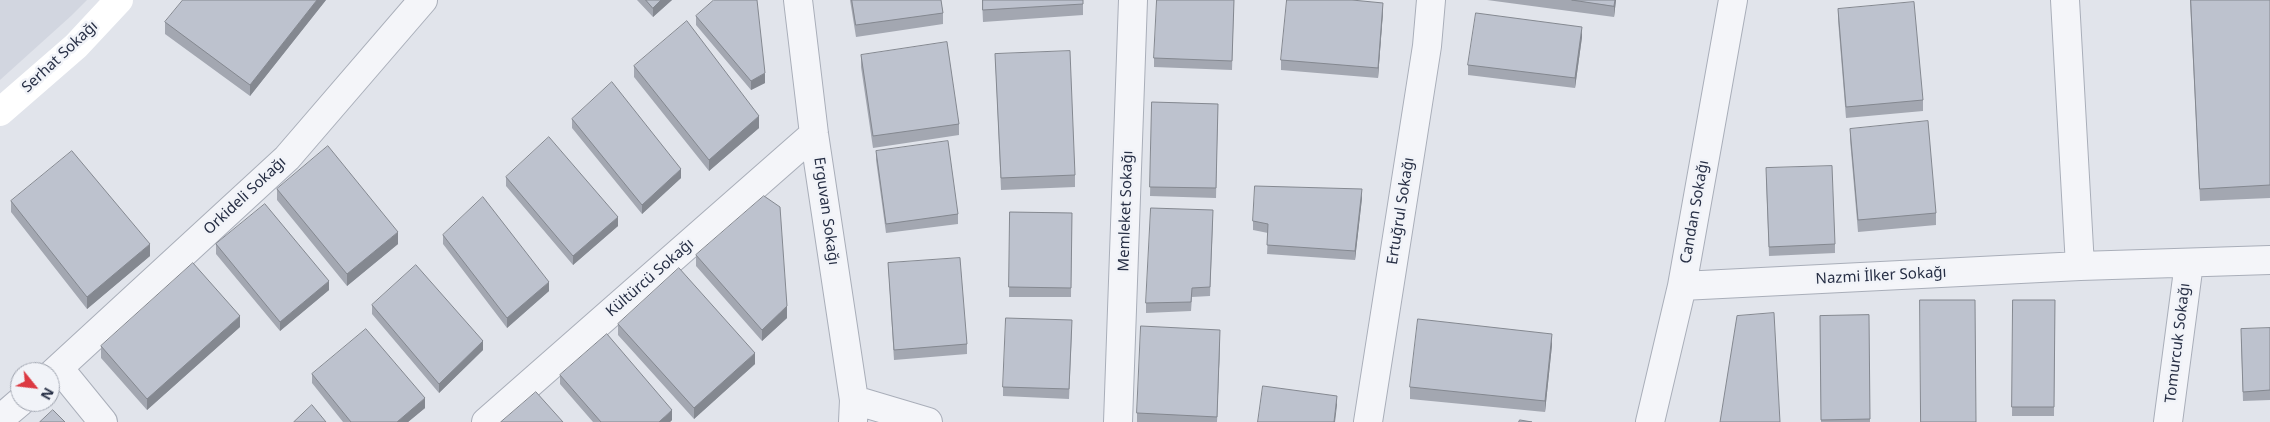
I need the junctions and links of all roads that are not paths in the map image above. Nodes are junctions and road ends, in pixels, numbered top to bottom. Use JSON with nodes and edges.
{"nodes":[{"id":1,"x":119,"y":0,"type":"edge"},
{"id":2,"x":423,"y":0,"type":"edge"},
{"id":3,"x":798,"y":0,"type":"edge"},
{"id":4,"x":1133,"y":0,"type":"edge"},
{"id":5,"x":1431,"y":0,"type":"edge"},
{"id":6,"x":1733,"y":0,"type":"edge"},
{"id":7,"x":2065,"y":0,"type":"edge"},
{"id":8,"x":0,"y":112,"type":"edge"},
{"id":9,"x":814,"y":134,"type":"junction"},
{"id":10,"x":2270,"y":260,"type":"edge"},
{"id":11,"x":2189,"y":263,"type":"junction"},
{"id":12,"x":2080,"y":266,"type":"junction"},
{"id":13,"x":1682,"y":286,"type":"junction"},
{"id":14,"x":60,"y":367,"type":"edge"},
{"id":15,"x":60,"y":377,"type":"edge"},
{"id":16,"x":10,"y":410,"type":"edge"},
{"id":17,"x":853,"y":411,"type":"edge"},
{"id":18,"x":0,"y":419,"type":"edge"},
{"id":19,"x":104,"y":422,"type":"edge"},
{"id":20,"x":486,"y":422,"type":"edge"},
{"id":21,"x":928,"y":422,"type":"edge"},
{"id":22,"x":1118,"y":422,"type":"edge"},
{"id":23,"x":1368,"y":422,"type":"edge"},
{"id":24,"x":1650,"y":422,"type":"edge"},
{"id":25,"x":2168,"y":422,"type":"edge"}],
"edges":[{"from":1,"to":8,"type":"main road","name":"Serhat Sokağı"},
{"from":2,"to":14,"type":"street","name":"Orkideli Sokağı"},
{"from":3,"to":9,"type":"street","name":"Erguvan Sokağı"},
{"from":4,"to":22,"type":"street","name":"Memleket Sokağı"},
{"from":5,"to":23,"type":"street","name":"Ertuğrul Sokağı"},
{"from":6,"to":13,"type":"street","name":"Candan Sokağı"},
{"from":7,"to":12,"type":"street"},
{"from":9,"to":17,"type":"street","name":"Erguvan Sokağı"},
{"from":9,"to":20,"type":"street","name":"Kültürcü Sokağı"},
{"from":10,"to":11,"type":"street","name":"Nazmi İlker Sokağı"},
{"from":11,"to":12,"type":"street","name":"Nazmi İlker Sokağı"},
{"from":11,"to":25,"type":"street","name":"Tomurcuk Sokağı"},
{"from":12,"to":13,"type":"street","name":"Nazmi İlker Sokağı"},
{"from":13,"to":24,"type":"street","name":"Candan Sokağı"},
{"from":15,"to":19,"type":"street"},
{"from":16,"to":18,"type":"street"},
{"from":17,"to":21,"type":"street"}]}
